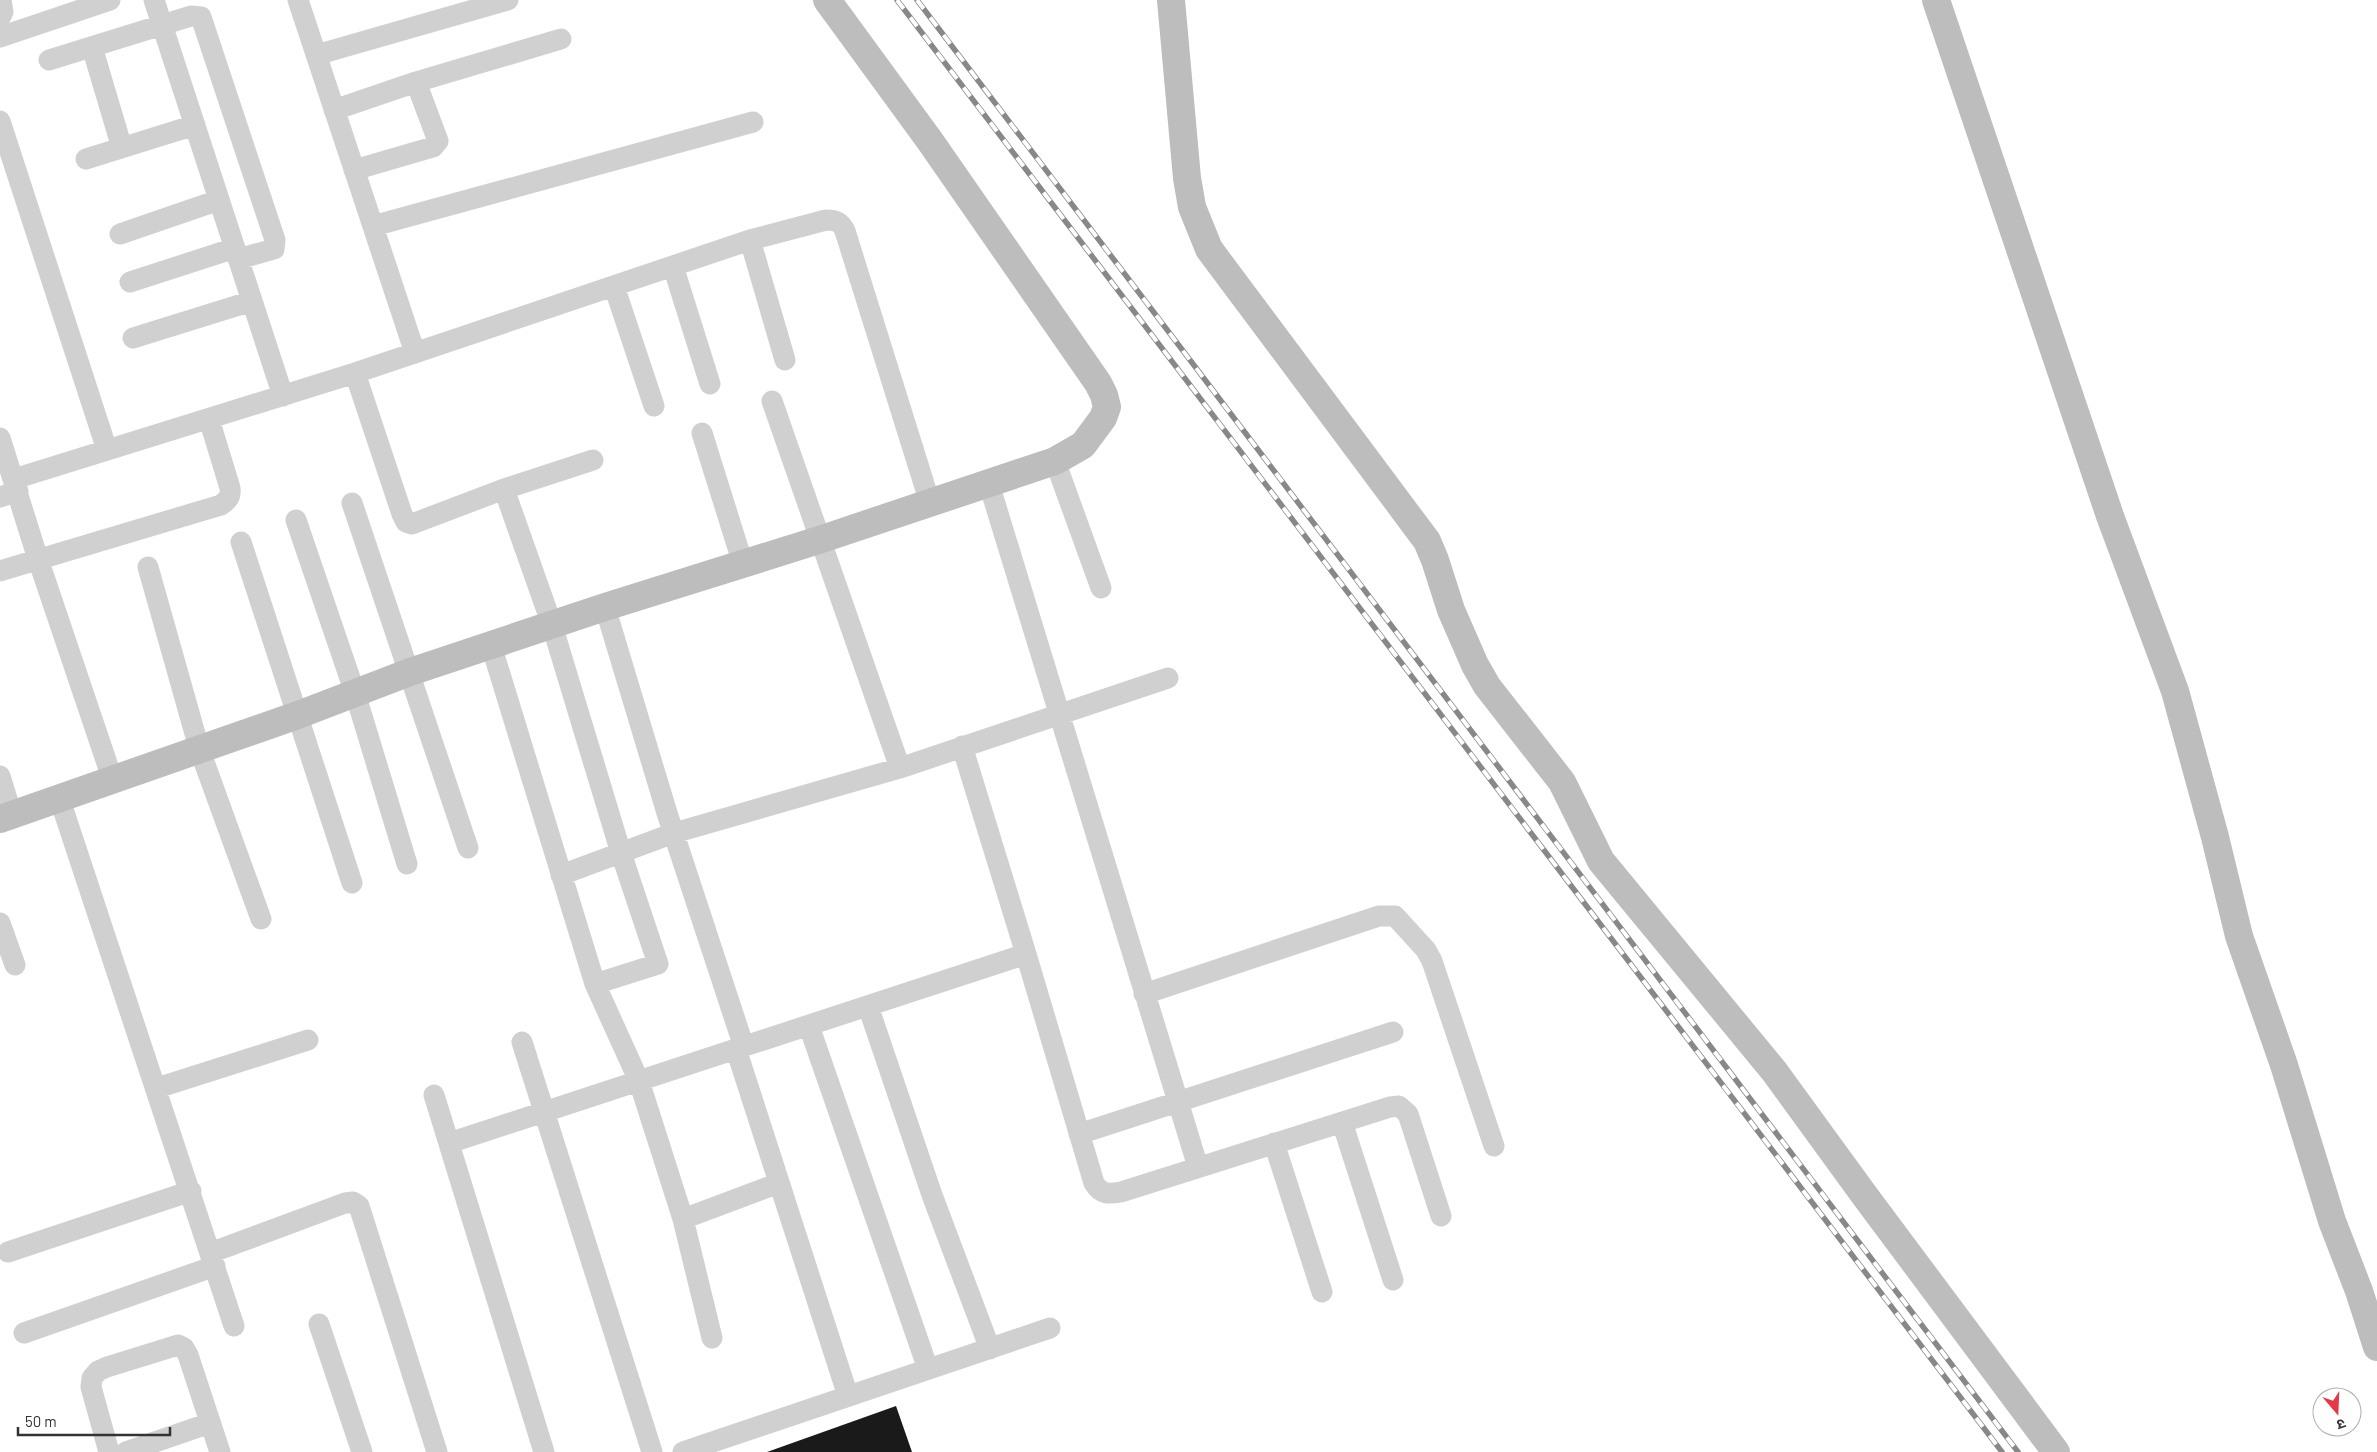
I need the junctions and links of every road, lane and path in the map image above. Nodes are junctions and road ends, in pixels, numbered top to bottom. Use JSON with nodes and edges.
{"nodes":[{"id":1,"x":0,"y":0,"type":"edge"},
{"id":2,"x":110,"y":0,"type":"edge"},
{"id":3,"x":154,"y":0,"type":"edge"},
{"id":4,"x":298,"y":0,"type":"edge"},
{"id":5,"x":508,"y":0,"type":"edge"},
{"id":6,"x":827,"y":0,"type":"edge"},
{"id":7,"x":1171,"y":0,"type":"edge"},
{"id":8,"x":1936,"y":0,"type":"edge"},
{"id":9,"x":0,"y":18,"type":"edge"},
{"id":10,"x":162,"y":24,"type":"junction"},
{"id":11,"x":0,"y":37,"type":"edge"},
{"id":12,"x":561,"y":39,"type":"dead end"},
{"id":13,"x":92,"y":47,"type":"junction"},
{"id":14,"x":316,"y":55,"type":"junction"},
{"id":15,"x":49,"y":60,"type":"dead end"},
{"id":16,"x":416,"y":82,"type":"junction"},
{"id":17,"x":334,"y":110,"type":"junction"},
{"id":18,"x":0,"y":120,"type":"edge"},
{"id":19,"x":753,"y":122,"type":"dead end"},
{"id":20,"x":195,"y":125,"type":"junction"},
{"id":21,"x":122,"y":148,"type":"junction"},
{"id":22,"x":86,"y":159,"type":"dead end"},
{"id":23,"x":354,"y":170,"type":"junction"},
{"id":24,"x":219,"y":200,"type":"junction"},
{"id":25,"x":373,"y":226,"type":"junction"},
{"id":26,"x":120,"y":234,"type":"dead end"},
{"id":27,"x":750,"y":240,"type":"junction"},
{"id":28,"x":237,"y":254,"type":"junction"},
{"id":29,"x":673,"y":266,"type":"junction"},
{"id":30,"x":130,"y":282,"type":"dead end"},
{"id":31,"x":614,"y":286,"type":"junction"},
{"id":32,"x":252,"y":301,"type":"junction"},
{"id":33,"x":133,"y":338,"type":"dead end"},
{"id":34,"x":415,"y":353,"type":"junction"},
{"id":35,"x":785,"y":360,"type":"dead end"},
{"id":36,"x":355,"y":374,"type":"junction"},
{"id":37,"x":710,"y":384,"type":"dead end"},
{"id":38,"x":282,"y":396,"type":"junction"},
{"id":39,"x":772,"y":401,"type":"dead end"},
{"id":40,"x":654,"y":406,"type":"dead end"},
{"id":41,"x":209,"y":419,"type":"junction"},
{"id":42,"x":702,"y":433,"type":"dead end"},
{"id":43,"x":0,"y":438,"type":"edge"},
{"id":44,"x":107,"y":450,"type":"junction"},
{"id":45,"x":593,"y":460,"type":"dead end"},
{"id":46,"x":1055,"y":461,"type":"junction"},
{"id":47,"x":989,"y":484,"type":"junction"},
{"id":48,"x":11,"y":489,"type":"edge"},
{"id":49,"x":504,"y":489,"type":"junction"},
{"id":50,"x":352,"y":503,"type":"dead end"},
{"id":51,"x":930,"y":503,"type":"junction"},
{"id":52,"x":296,"y":520,"type":"dead end"},
{"id":53,"x":819,"y":540,"type":"junction"},
{"id":54,"x":241,"y":542,"type":"dead end"},
{"id":55,"x":38,"y":559,"type":"junction"},
{"id":56,"x":743,"y":564,"type":"junction"},
{"id":57,"x":148,"y":567,"type":"dead end"},
{"id":58,"x":0,"y":571,"type":"edge"},
{"id":59,"x":1100,"y":588,"type":"dead end"},
{"id":60,"x":605,"y":607,"type":"junction"},
{"id":61,"x":552,"y":625,"type":"junction"},
{"id":62,"x":491,"y":645,"type":"junction"},
{"id":63,"x":410,"y":672,"type":"junction"},
{"id":64,"x":1168,"y":678,"type":"dead end"},
{"id":65,"x":355,"y":693,"type":"junction"},
{"id":66,"x":1059,"y":713,"type":"junction"},
{"id":67,"x":298,"y":715,"type":"junction"},
{"id":68,"x":962,"y":746,"type":"junction"},
{"id":69,"x":199,"y":748,"type":"junction"},
{"id":70,"x":900,"y":768,"type":"junction"},
{"id":71,"x":0,"y":776,"type":"edge"},
{"id":72,"x":113,"y":781,"type":"junction"},
{"id":73,"x":60,"y":800,"type":"junction"},
{"id":74,"x":6,"y":817,"type":"edge"},
{"id":75,"x":674,"y":833,"type":"junction"},
{"id":76,"x":468,"y":848,"type":"dead end"},
{"id":77,"x":621,"y":853,"type":"junction"},
{"id":78,"x":407,"y":864,"type":"dead end"},
{"id":79,"x":561,"y":875,"type":"junction"},
{"id":80,"x":352,"y":883,"type":"dead end"},
{"id":81,"x":261,"y":919,"type":"dead end"},
{"id":82,"x":0,"y":923,"type":"edge"},
{"id":83,"x":1026,"y":954,"type":"junction"},
{"id":84,"x":15,"y":965,"type":"dead end"},
{"id":85,"x":595,"y":984,"type":"junction"},
{"id":86,"x":1144,"y":994,"type":"junction"},
{"id":87,"x":868,"y":1006,"type":"junction"},
{"id":88,"x":809,"y":1026,"type":"junction"},
{"id":89,"x":1392,"y":1032,"type":"dead end"},
{"id":90,"x":308,"y":1040,"type":"dead end"},
{"id":91,"x":522,"y":1042,"type":"dead end"},
{"id":92,"x":740,"y":1048,"type":"junction"},
{"id":93,"x":639,"y":1081,"type":"junction"},
{"id":94,"x":157,"y":1088,"type":"junction"},
{"id":95,"x":434,"y":1095,"type":"dead end"},
{"id":96,"x":1177,"y":1102,"type":"junction"},
{"id":97,"x":544,"y":1112,"type":"junction"},
{"id":98,"x":1342,"y":1122,"type":"junction"},
{"id":99,"x":1079,"y":1134,"type":"junction"},
{"id":100,"x":449,"y":1143,"type":"junction"},
{"id":101,"x":1274,"y":1144,"type":"junction"},
{"id":102,"x":1494,"y":1146,"type":"dead end"},
{"id":103,"x":1198,"y":1167,"type":"junction"},
{"id":104,"x":779,"y":1183,"type":"junction"},
{"id":105,"x":191,"y":1191,"type":"junction"},
{"id":106,"x":1441,"y":1216,"type":"dead end"},
{"id":107,"x":682,"y":1219,"type":"junction"},
{"id":108,"x":8,"y":1252,"type":"dead end"},
{"id":109,"x":213,"y":1260,"type":"junction"},
{"id":110,"x":1393,"y":1280,"type":"dead end"},
{"id":111,"x":1322,"y":1292,"type":"dead end"},
{"id":112,"x":318,"y":1324,"type":"dead end"},
{"id":113,"x":234,"y":1326,"type":"dead end"},
{"id":114,"x":1050,"y":1328,"type":"dead end"},
{"id":115,"x":24,"y":1333,"type":"dead end"},
{"id":116,"x":712,"y":1338,"type":"dead end"},
{"id":117,"x":2377,"y":1347,"type":"edge"},
{"id":118,"x":990,"y":1349,"type":"junction"},
{"id":119,"x":928,"y":1369,"type":"junction"},
{"id":120,"x":848,"y":1396,"type":"junction"},
{"id":121,"x":210,"y":1423,"type":"junction"},
{"id":122,"x":109,"y":1452,"type":"edge"},
{"id":123,"x":126,"y":1452,"type":"edge"},
{"id":124,"x":220,"y":1452,"type":"edge"},
{"id":125,"x":362,"y":1452,"type":"edge"},
{"id":126,"x":437,"y":1452,"type":"edge"},
{"id":127,"x":544,"y":1452,"type":"edge"},
{"id":128,"x":652,"y":1452,"type":"edge"},
{"id":129,"x":683,"y":1452,"type":"edge"},
{"id":130,"x":2056,"y":1452,"type":"edge"}],
"edges":[{"from":1,"to":9,"type":"street"},
{"from":2,"to":11,"type":"street"},
{"from":3,"to":10,"type":"street"},
{"from":4,"to":14,"type":"street"},
{"from":5,"to":14,"type":"street"},
{"from":6,"to":46,"type":"street"},
{"from":7,"to":130,"type":"street"},
{"from":8,"to":117,"type":"street"},
{"from":10,"to":13,"type":"street"},
{"from":10,"to":20,"type":"street"},
{"from":10,"to":28,"type":"street"},
{"from":12,"to":16,"type":"street"},
{"from":13,"to":15,"type":"street"},
{"from":13,"to":21,"type":"street"},
{"from":14,"to":17,"type":"street"},
{"from":16,"to":17,"type":"street"},
{"from":16,"to":23,"type":"street"},
{"from":17,"to":23,"type":"street"},
{"from":18,"to":44,"type":"street"},
{"from":19,"to":25,"type":"street"},
{"from":20,"to":21,"type":"street"},
{"from":20,"to":24,"type":"street"},
{"from":21,"to":22,"type":"street"},
{"from":23,"to":25,"type":"street"},
{"from":24,"to":26,"type":"street"},
{"from":24,"to":28,"type":"street"},
{"from":25,"to":34,"type":"street"},
{"from":27,"to":29,"type":"street"},
{"from":27,"to":35,"type":"street"},
{"from":27,"to":51,"type":"street"},
{"from":28,"to":30,"type":"street"},
{"from":28,"to":32,"type":"street"},
{"from":29,"to":31,"type":"street"},
{"from":29,"to":37,"type":"street"},
{"from":31,"to":34,"type":"street"},
{"from":31,"to":40,"type":"street"},
{"from":32,"to":33,"type":"street"},
{"from":32,"to":38,"type":"street"},
{"from":34,"to":36,"type":"street"},
{"from":36,"to":38,"type":"street"},
{"from":36,"to":49,"type":"street"},
{"from":38,"to":41,"type":"street"},
{"from":39,"to":53,"type":"street"},
{"from":41,"to":44,"type":"street"},
{"from":41,"to":55,"type":"street"},
{"from":42,"to":56,"type":"street"},
{"from":43,"to":48,"type":"street"},
{"from":44,"to":48,"type":"street"},
{"from":45,"to":49,"type":"street"},
{"from":46,"to":47,"type":"street"},
{"from":46,"to":59,"type":"street"},
{"from":47,"to":51,"type":"street"},
{"from":47,"to":66,"type":"street"},
{"from":48,"to":55,"type":"street"},
{"from":49,"to":61,"type":"street"},
{"from":50,"to":63,"type":"street"},
{"from":51,"to":53,"type":"street"},
{"from":52,"to":65,"type":"street"},
{"from":53,"to":56,"type":"street"},
{"from":53,"to":70,"type":"street"},
{"from":54,"to":67,"type":"street"},
{"from":55,"to":58,"type":"street"},
{"from":55,"to":72,"type":"street"},
{"from":56,"to":60,"type":"street"},
{"from":57,"to":69,"type":"street"},
{"from":60,"to":61,"type":"street"},
{"from":60,"to":75,"type":"street"},
{"from":61,"to":62,"type":"street"},
{"from":61,"to":77,"type":"street"},
{"from":62,"to":63,"type":"street"},
{"from":62,"to":79,"type":"street"},
{"from":63,"to":65,"type":"street"},
{"from":63,"to":76,"type":"street"},
{"from":64,"to":66,"type":"street"},
{"from":65,"to":67,"type":"street"},
{"from":65,"to":78,"type":"street"},
{"from":66,"to":68,"type":"street"},
{"from":66,"to":86,"type":"street"},
{"from":67,"to":69,"type":"street"},
{"from":67,"to":80,"type":"street"},
{"from":68,"to":70,"type":"street"},
{"from":68,"to":83,"type":"street"},
{"from":69,"to":72,"type":"street"},
{"from":69,"to":81,"type":"street"},
{"from":70,"to":75,"type":"street"},
{"from":71,"to":74,"type":"street"},
{"from":72,"to":73,"type":"street"},
{"from":73,"to":74,"type":"street"},
{"from":73,"to":94,"type":"street"},
{"from":75,"to":77,"type":"street"},
{"from":75,"to":92,"type":"street"},
{"from":77,"to":79,"type":"street"},
{"from":77,"to":85,"type":"street"},
{"from":79,"to":85,"type":"street"},
{"from":82,"to":84,"type":"street"},
{"from":83,"to":87,"type":"street"},
{"from":83,"to":99,"type":"street"},
{"from":85,"to":93,"type":"street"},
{"from":86,"to":96,"type":"street"},
{"from":86,"to":102,"type":"street"},
{"from":87,"to":88,"type":"street"},
{"from":87,"to":118,"type":"street"},
{"from":88,"to":92,"type":"street"},
{"from":88,"to":119,"type":"street"},
{"from":89,"to":96,"type":"street"},
{"from":90,"to":94,"type":"street"},
{"from":91,"to":97,"type":"street"},
{"from":92,"to":93,"type":"street"},
{"from":92,"to":104,"type":"street"},
{"from":93,"to":97,"type":"street"},
{"from":93,"to":107,"type":"street"},
{"from":94,"to":105,"type":"street"},
{"from":95,"to":100,"type":"street"},
{"from":96,"to":99,"type":"street"},
{"from":96,"to":103,"type":"street"},
{"from":97,"to":100,"type":"street"},
{"from":97,"to":128,"type":"street"},
{"from":98,"to":101,"type":"street"},
{"from":98,"to":106,"type":"street"},
{"from":98,"to":110,"type":"street"},
{"from":99,"to":103,"type":"street"},
{"from":100,"to":127,"type":"street"},
{"from":101,"to":103,"type":"street"},
{"from":101,"to":111,"type":"street"},
{"from":104,"to":107,"type":"street"},
{"from":104,"to":120,"type":"street"},
{"from":105,"to":108,"type":"street"},
{"from":105,"to":109,"type":"street"},
{"from":107,"to":116,"type":"street"},
{"from":109,"to":113,"type":"street"},
{"from":109,"to":115,"type":"street"},
{"from":109,"to":126,"type":"street"},
{"from":112,"to":125,"type":"street"},
{"from":114,"to":118,"type":"street"},
{"from":118,"to":119,"type":"street"},
{"from":119,"to":120,"type":"street"},
{"from":120,"to":129,"type":"street"},
{"from":121,"to":122,"type":"street"},
{"from":121,"to":123,"type":"street"},
{"from":121,"to":124,"type":"street"}]}
